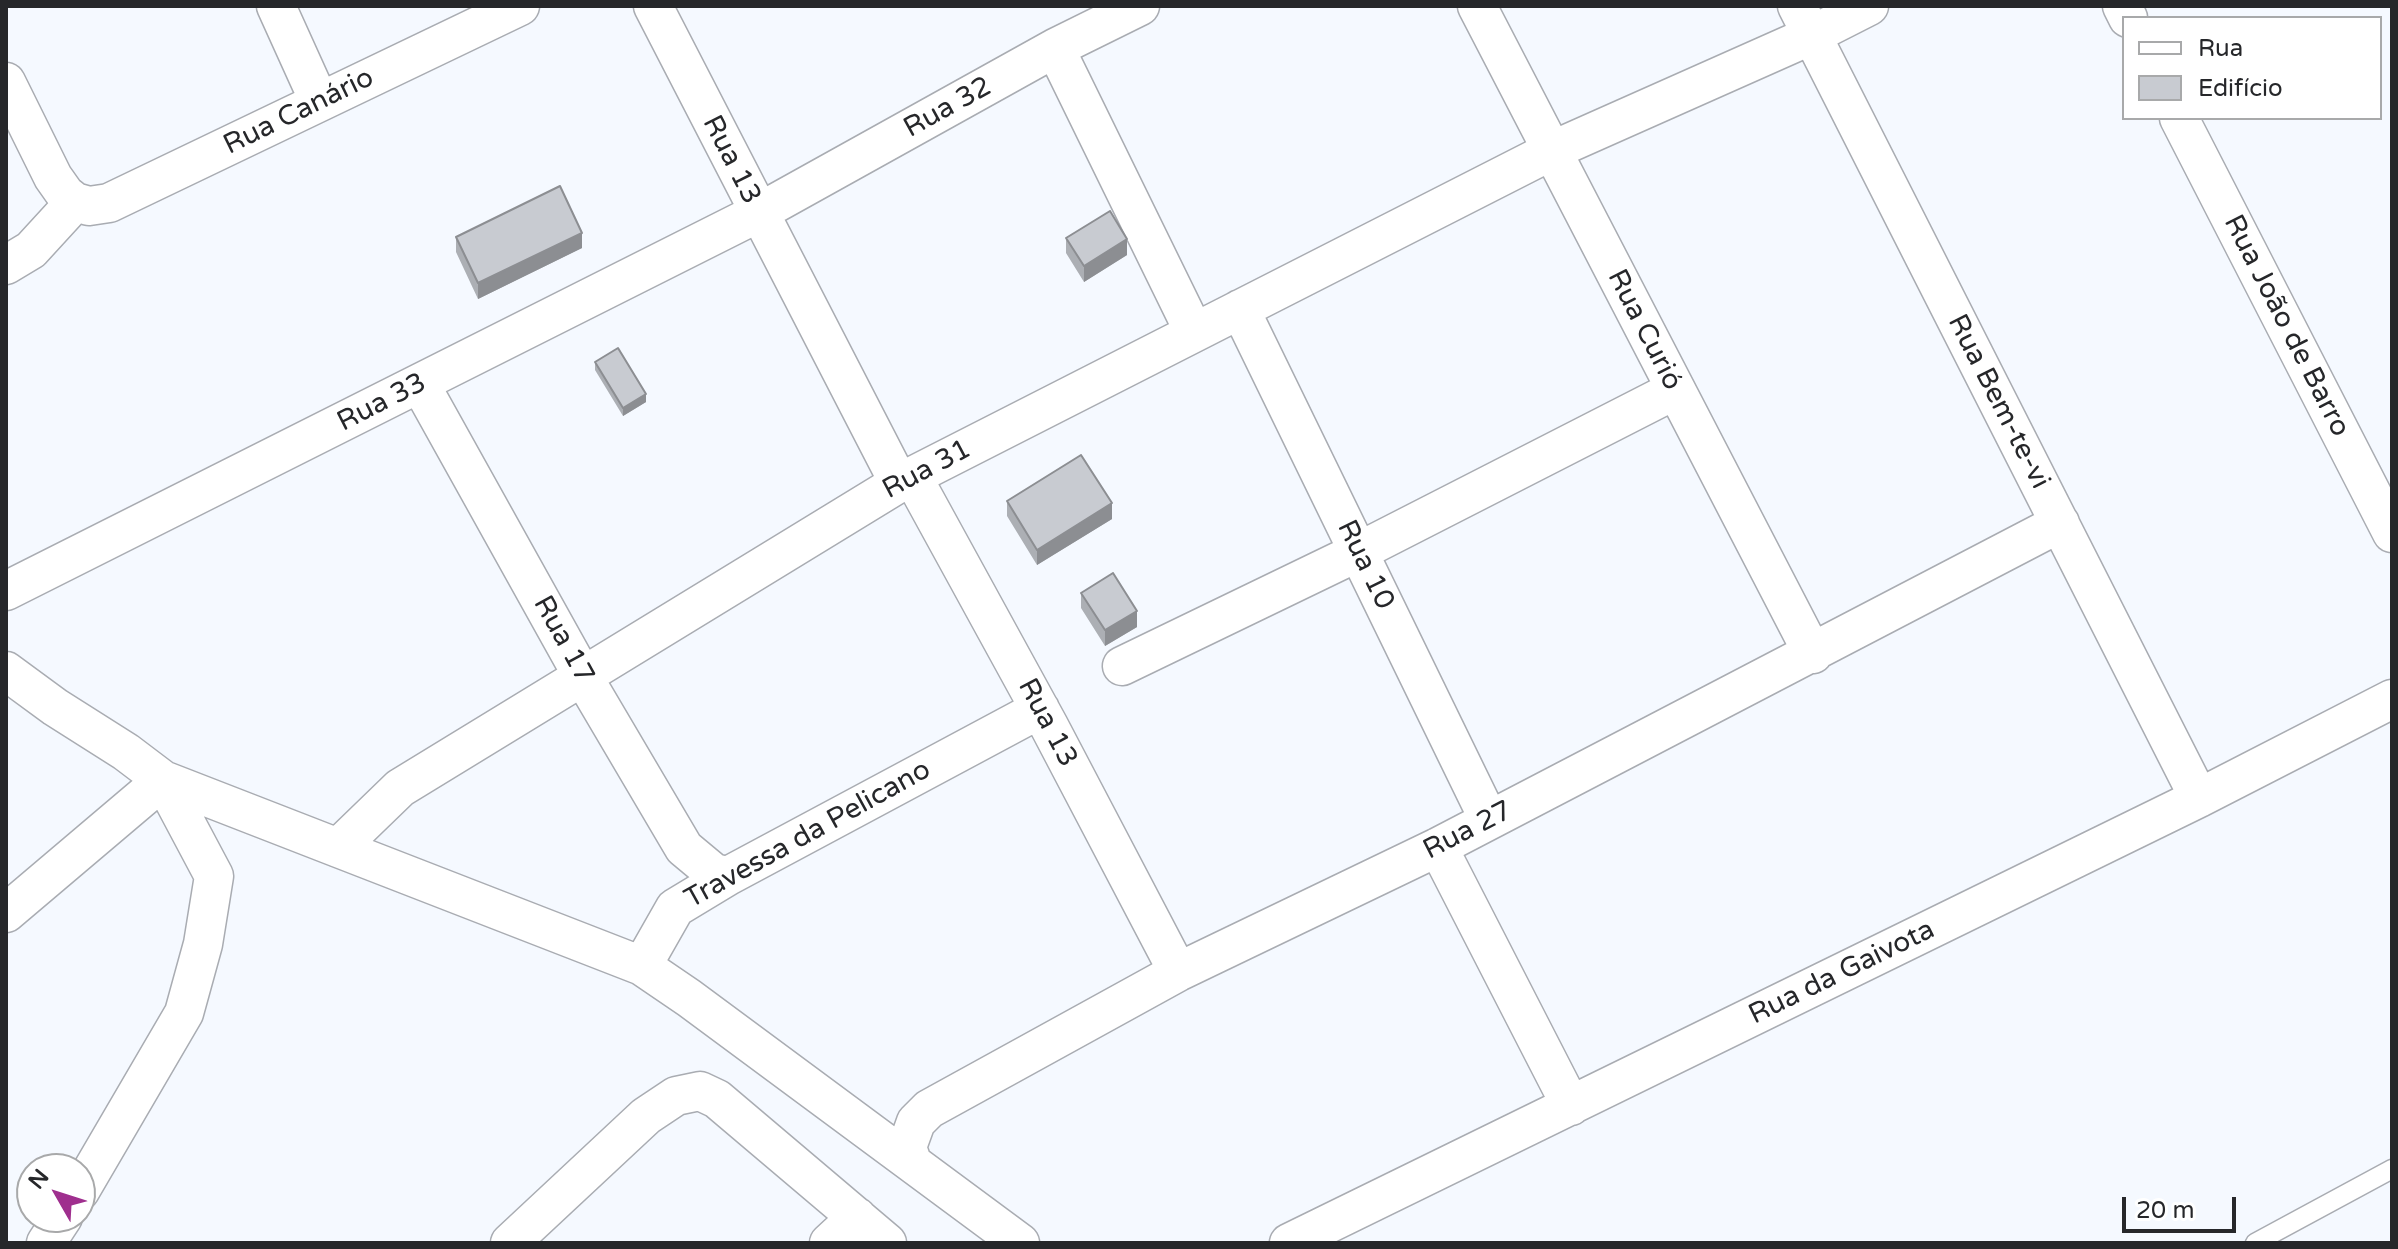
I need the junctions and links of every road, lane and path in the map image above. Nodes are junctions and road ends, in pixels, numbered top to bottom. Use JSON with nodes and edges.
{"nodes":[{"id":1,"x":276,"y":6,"type":"edge"},
{"id":2,"x":520,"y":6,"type":"edge"},
{"id":3,"x":653,"y":6,"type":"edge"},
{"id":4,"x":1140,"y":6,"type":"edge"},
{"id":5,"x":1477,"y":6,"type":"edge"},
{"id":6,"x":1869,"y":6,"type":"edge"},
{"id":7,"x":1804,"y":20,"type":"edge"},
{"id":8,"x":1055,"y":48,"type":"junction"},
{"id":9,"x":6,"y":82,"type":"edge"},
{"id":10,"x":319,"y":101,"type":"junction"},
{"id":11,"x":2180,"y":120,"type":"edge"},
{"id":12,"x":1551,"y":151,"type":"junction"},
{"id":13,"x":75,"y":202,"type":"junction"},
{"id":14,"x":758,"y":213,"type":"junction"},
{"id":15,"x":6,"y":265,"type":"edge"},
{"id":16,"x":1240,"y":309,"type":"junction"},
{"id":17,"x":1194,"y":332,"type":"junction"},
{"id":18,"x":420,"y":384,"type":"junction"},
{"id":19,"x":1675,"y":390,"type":"junction"},
{"id":20,"x":906,"y":479,"type":"junction"},
{"id":21,"x":2060,"y":523,"type":"junction"},
{"id":22,"x":2392,"y":533,"type":"edge"},
{"id":23,"x":1358,"y":552,"type":"junction"},
{"id":24,"x":6,"y":591,"type":"edge"},
{"id":25,"x":1813,"y":654,"type":"junction"},
{"id":26,"x":1122,"y":666,"type":"dead end"},
{"id":27,"x":6,"y":671,"type":"edge"},
{"id":28,"x":582,"y":675,"type":"junction"},
{"id":29,"x":2392,"y":699,"type":"edge"},
{"id":30,"x":1040,"y":709,"type":"junction"},
{"id":31,"x":163,"y":780,"type":"junction"},
{"id":32,"x":2199,"y":798,"type":"junction"},
{"id":33,"x":1489,"y":820,"type":"junction"},
{"id":34,"x":1438,"y":847,"type":"junction"},
{"id":35,"x":338,"y":848,"type":"junction"},
{"id":36,"x":728,"y":876,"type":"junction"},
{"id":37,"x":6,"y":913,"type":"edge"},
{"id":38,"x":642,"y":966,"type":"junction"},
{"id":39,"x":1178,"y":972,"type":"junction"},
{"id":40,"x":1571,"y":1106,"type":"junction"},
{"id":41,"x":912,"y":1162,"type":"junction"},
{"id":42,"x":96,"y":1164,"type":"edge"},
{"id":43,"x":2392,"y":1169,"type":"edge"},
{"id":44,"x":857,"y":1217,"type":"junction"},
{"id":45,"x":510,"y":1243,"type":"edge"},
{"id":46,"x":829,"y":1243,"type":"edge"},
{"id":47,"x":887,"y":1243,"type":"edge"},
{"id":48,"x":1020,"y":1243,"type":"edge"},
{"id":49,"x":1289,"y":1243,"type":"edge"},
{"id":50,"x":2255,"y":1243,"type":"edge"}],
"edges":[{"from":1,"to":10,"type":"street"},
{"from":2,"to":10,"type":"street","name":"Rua Canário"},
{"from":3,"to":14,"type":"street","name":"Rua 13"},
{"from":4,"to":8,"type":"street","name":"Rua 32"},
{"from":5,"to":12,"type":"street","name":"Rua Curió"},
{"from":6,"to":7,"type":"street","name":"Rua 31"},
{"from":7,"to":12,"type":"street","name":"Rua 31"},
{"from":7,"to":21,"type":"street","name":"Rua Bem-te-vi"},
{"from":8,"to":14,"type":"street","name":"Rua 32"},
{"from":8,"to":17,"type":"street"},
{"from":9,"to":13,"type":"street"},
{"from":10,"to":13,"type":"street","name":"Rua Canário"},
{"from":11,"to":22,"type":"street","name":"Rua João de Barro"},
{"from":12,"to":16,"type":"street","name":"Rua 31"},
{"from":12,"to":19,"type":"street","name":"Rua Curió"},
{"from":13,"to":15,"type":"street"},
{"from":14,"to":18,"type":"street","name":"Rua 33"},
{"from":14,"to":20,"type":"street","name":"Rua 13"},
{"from":16,"to":17,"type":"street","name":"Rua 31"},
{"from":16,"to":23,"type":"street","name":"Rua 10"},
{"from":17,"to":20,"type":"street","name":"Rua 31"},
{"from":18,"to":24,"type":"street","name":"Rua 33"},
{"from":18,"to":28,"type":"street","name":"Rua 17"},
{"from":19,"to":23,"type":"street"},
{"from":19,"to":25,"type":"street","name":"Rua Curió"},
{"from":20,"to":28,"type":"street","name":"Rua 31"},
{"from":20,"to":30,"type":"street","name":"Rua 13"},
{"from":21,"to":25,"type":"street","name":"Rua 27"},
{"from":21,"to":32,"type":"street","name":"Rua Bem-te-vi"},
{"from":23,"to":26,"type":"street"},
{"from":23,"to":33,"type":"street","name":"Rua 10"},
{"from":25,"to":33,"type":"street","name":"Rua 27"},
{"from":27,"to":31,"type":"street"},
{"from":28,"to":35,"type":"street","name":"Rua 31"},
{"from":28,"to":36,"type":"street","name":"Rua 17"},
{"from":29,"to":32,"type":"street","name":"Rua da Gaivota"},
{"from":30,"to":36,"type":"street","name":"Travessa da Pelicano"},
{"from":30,"to":39,"type":"street","name":"Rua 13"},
{"from":31,"to":35,"type":"street"},
{"from":31,"to":37,"type":"street"},
{"from":31,"to":42,"type":"street"},
{"from":32,"to":40,"type":"street","name":"Rua da Gaivota"},
{"from":33,"to":34,"type":"street","name":"Rua 27"},
{"from":34,"to":39,"type":"street","name":"Rua 27"},
{"from":34,"to":40,"type":"street"},
{"from":35,"to":38,"type":"street"},
{"from":36,"to":38,"type":"street","name":"Travessa da Pelicano"},
{"from":38,"to":41,"type":"street"},
{"from":39,"to":41,"type":"street","name":"Rua 27"},
{"from":40,"to":49,"type":"street","name":"Rua da Gaivota"},
{"from":41,"to":48,"type":"street"},
{"from":43,"to":50,"type":"lane"},
{"from":44,"to":45,"type":"street"},
{"from":44,"to":46,"type":"street"},
{"from":44,"to":47,"type":"street"}]}
